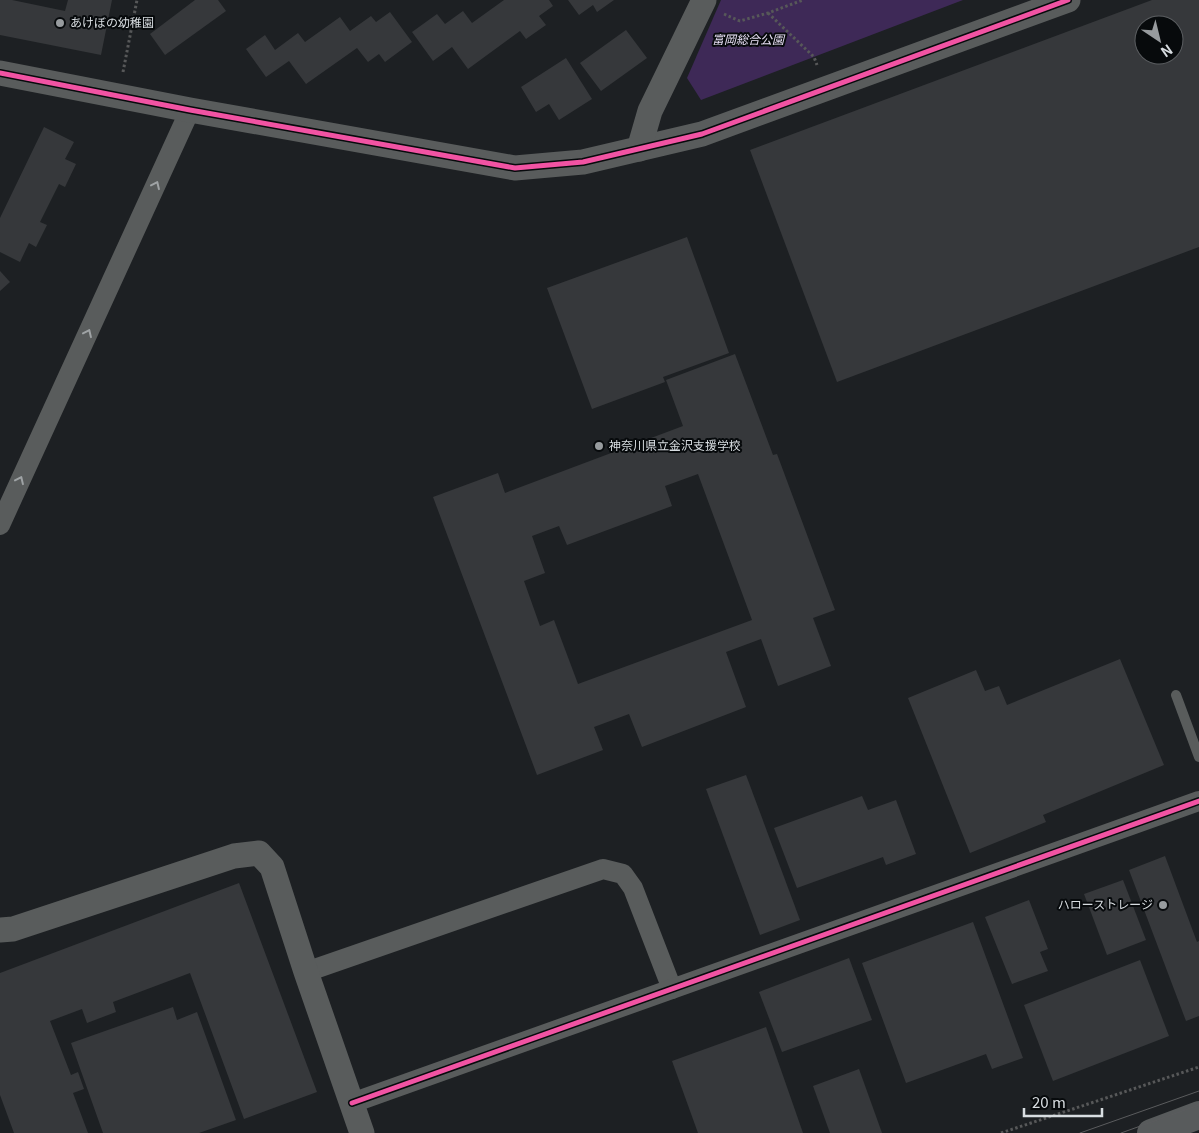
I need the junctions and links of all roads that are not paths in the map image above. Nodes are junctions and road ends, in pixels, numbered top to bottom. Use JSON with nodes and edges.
{"nodes":[{"id":1,"x":1068,"y":0,"type":"edge"},
{"id":2,"x":703,"y":3,"type":"edge"},
{"id":3,"x":0,"y":73,"type":"edge"},
{"id":4,"x":190,"y":110,"type":"junction"},
{"id":5,"x":639,"y":149,"type":"junction"},
{"id":6,"x":0,"y":525,"type":"edge"},
{"id":7,"x":1176,"y":695,"type":"dead end"},
{"id":8,"x":1199,"y":758,"type":"edge"},
{"id":9,"x":1199,"y":801,"type":"edge"},
{"id":10,"x":0,"y":930,"type":"edge"},
{"id":11,"x":306,"y":972,"type":"junction"},
{"id":12,"x":672,"y":989,"type":"junction"},
{"id":13,"x":352,"y":1103,"type":"junction"},
{"id":14,"x":1199,"y":1115,"type":"edge"},
{"id":15,"x":362,"y":1133,"type":"edge"},
{"id":16,"x":1151,"y":1133,"type":"edge"}],
"edges":[{"from":1,"to":5,"type":"street"},
{"from":2,"to":5,"type":"street"},
{"from":3,"to":4,"type":"street"},
{"from":4,"to":5,"type":"street"},
{"from":6,"to":4,"type":"street","one_way":true},
{"from":7,"to":8,"type":"lane"},
{"from":9,"to":12,"type":"street"},
{"from":10,"to":11,"type":"street"},
{"from":11,"to":12,"type":"street"},
{"from":11,"to":13,"type":"street"},
{"from":12,"to":13,"type":"street"},
{"from":13,"to":15,"type":"street"},
{"from":14,"to":16,"type":"highway"}]}
